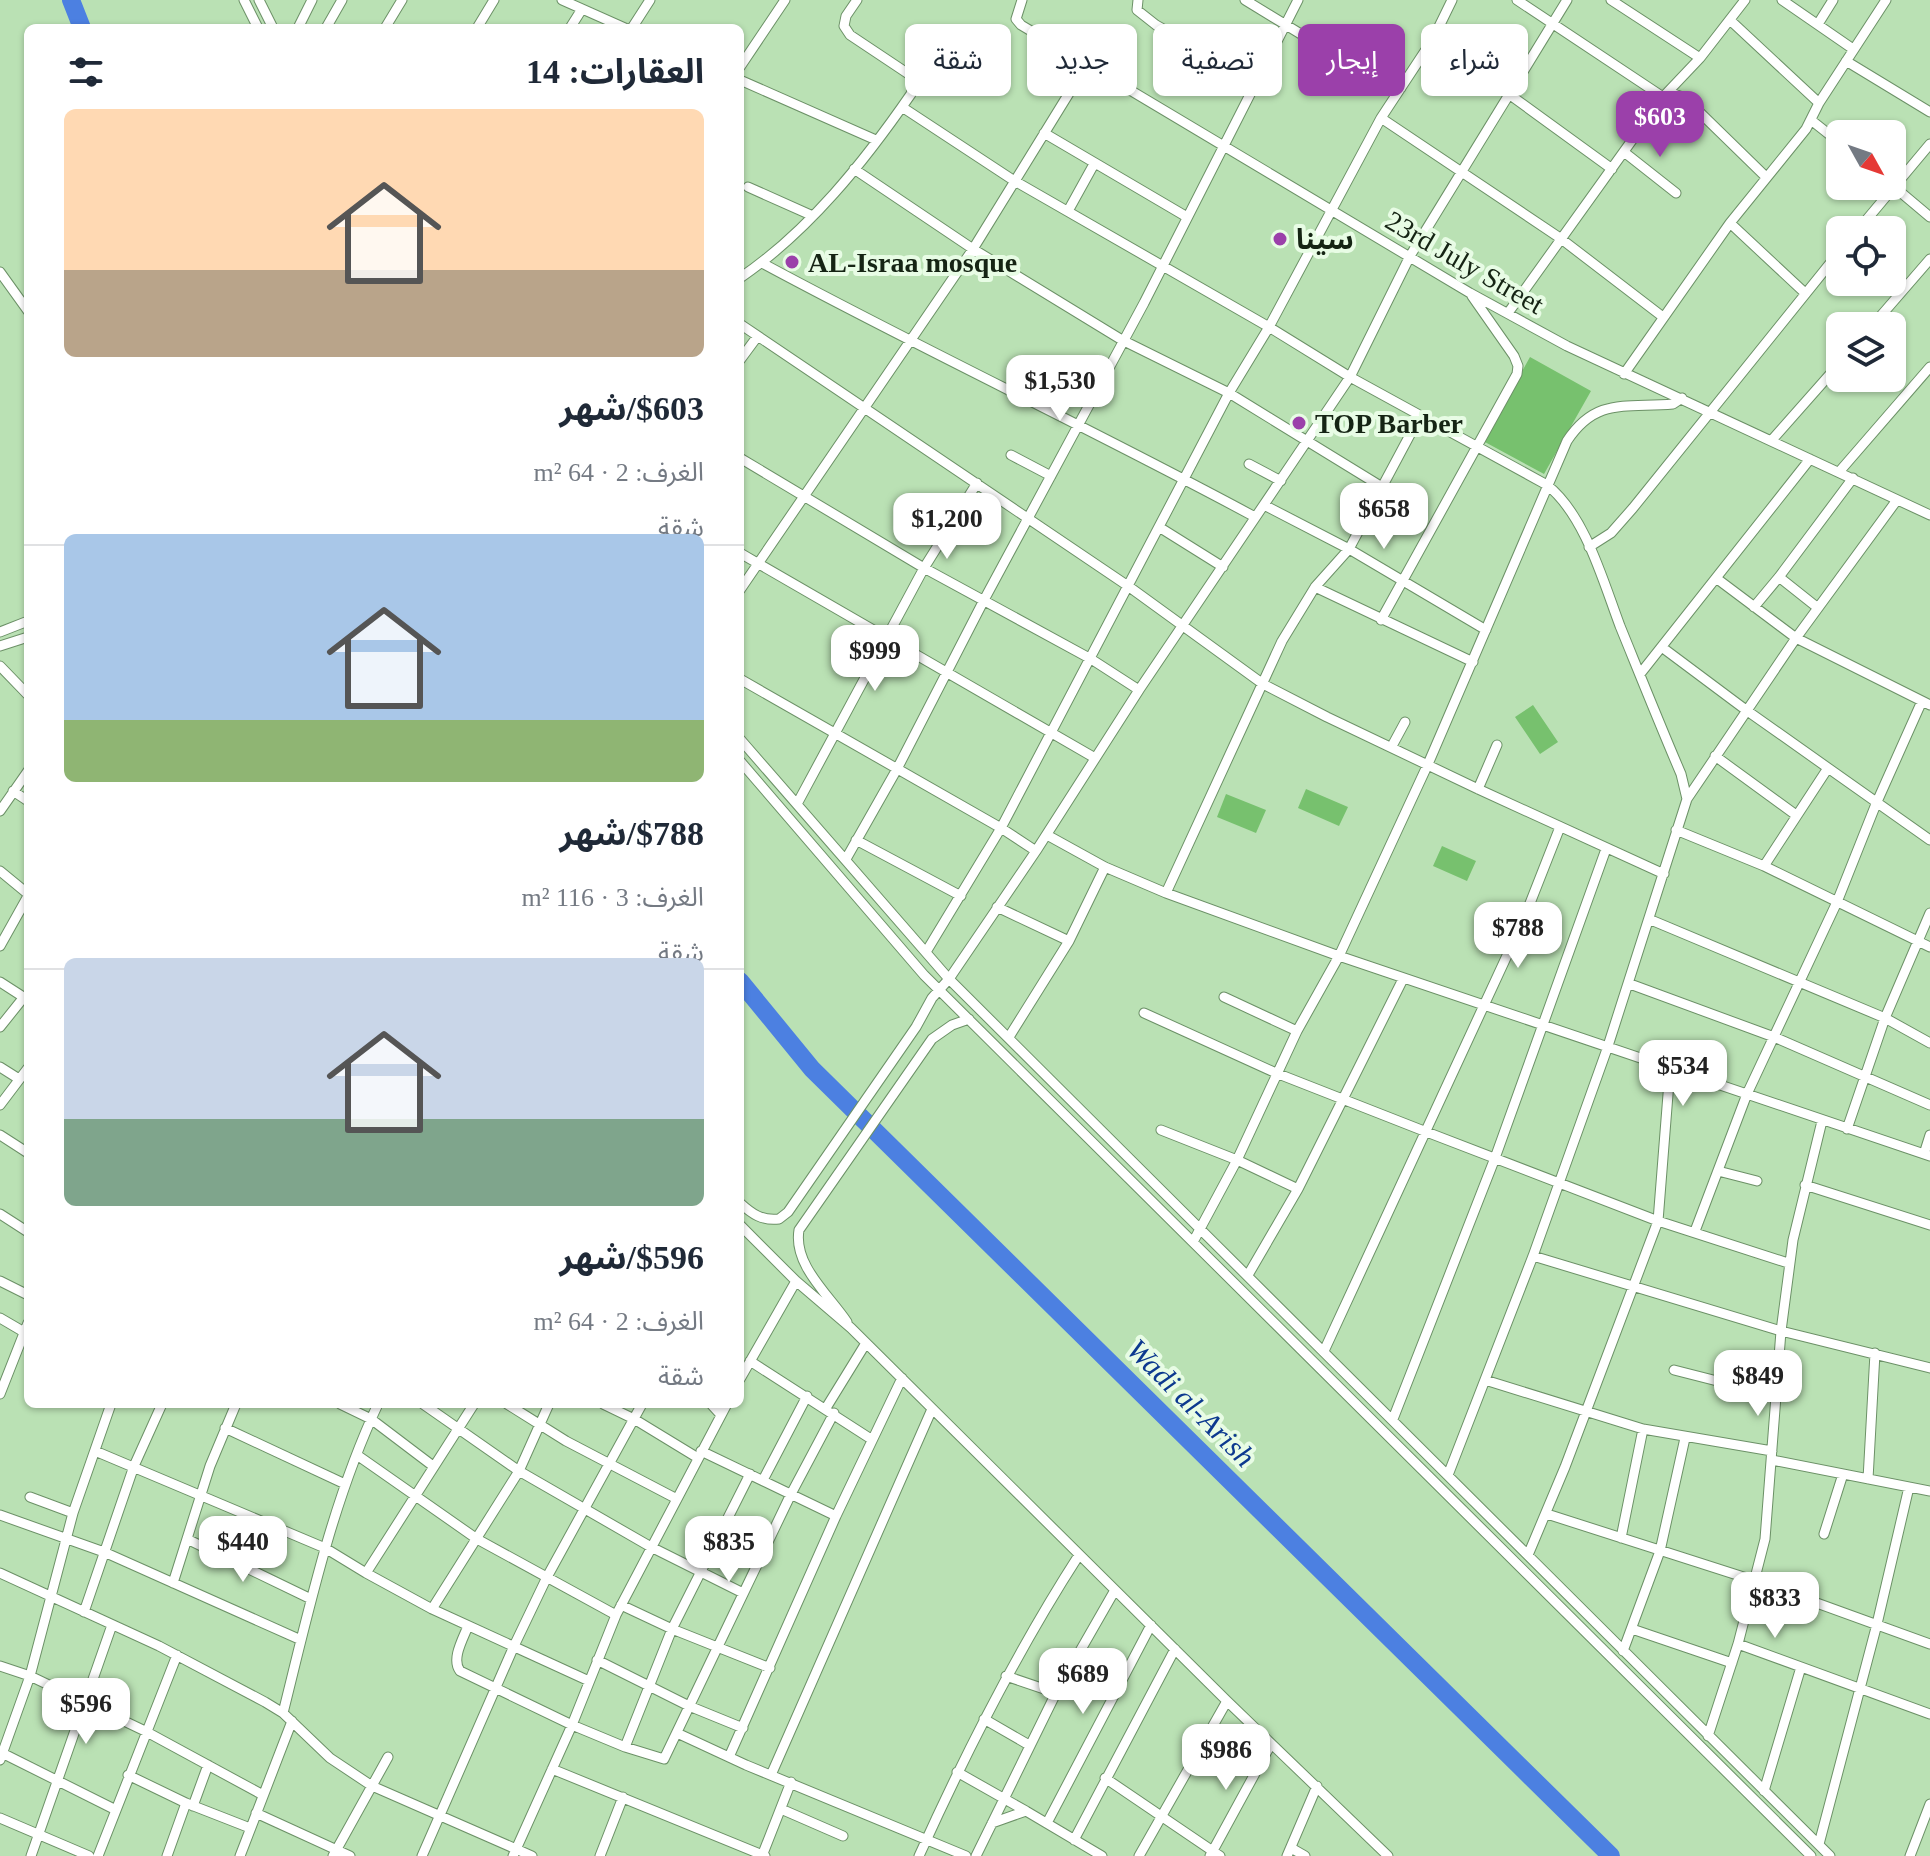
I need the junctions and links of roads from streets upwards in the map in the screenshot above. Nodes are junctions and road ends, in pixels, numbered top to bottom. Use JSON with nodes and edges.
{"nodes":[{"id":1,"x":244,"y":0,"type":"edge"},
{"id":2,"x":259,"y":0,"type":"edge"},
{"id":3,"x":312,"y":0,"type":"edge"},
{"id":4,"x":342,"y":0,"type":"edge"},
{"id":5,"x":401,"y":0,"type":"edge"},
{"id":6,"x":494,"y":0,"type":"edge"},
{"id":7,"x":650,"y":0,"type":"edge"},
{"id":8,"x":785,"y":0,"type":"edge"},
{"id":9,"x":857,"y":0,"type":"edge"},
{"id":10,"x":1022,"y":0,"type":"edge"},
{"id":11,"x":1138,"y":0,"type":"edge"},
{"id":12,"x":1245,"y":0,"type":"edge"},
{"id":13,"x":1298,"y":0,"type":"edge"},
{"id":14,"x":1452,"y":0,"type":"edge"},
{"id":15,"x":1517,"y":0,"type":"edge"},
{"id":16,"x":1567,"y":0,"type":"edge"},
{"id":17,"x":1611,"y":0,"type":"edge"},
{"id":18,"x":1745,"y":0,"type":"edge"},
{"id":19,"x":1782,"y":0,"type":"edge"},
{"id":20,"x":1833,"y":0,"type":"edge"},
{"id":21,"x":1886,"y":0,"type":"edge"},
{"id":22,"x":566,"y":1,"type":"edge"},
{"id":23,"x":582,"y":9,"type":"junction"},
{"id":24,"x":1731,"y":21,"type":"junction"},
{"id":25,"x":1553,"y":22,"type":"junction"},
{"id":26,"x":257,"y":24,"type":"edge"},
{"id":27,"x":271,"y":24,"type":"edge"},
{"id":28,"x":300,"y":24,"type":"edge"},
{"id":29,"x":328,"y":24,"type":"edge"},
{"id":30,"x":387,"y":24,"type":"edge"},
{"id":31,"x":479,"y":24,"type":"edge"},
{"id":32,"x":573,"y":24,"type":"edge"},
{"id":33,"x":616,"y":24,"type":"edge"},
{"id":34,"x":635,"y":24,"type":"edge"},
{"id":35,"x":1155,"y":24,"type":"edge"},
{"id":36,"x":1440,"y":24,"type":"edge"},
{"id":37,"x":1818,"y":24,"type":"junction"},
{"id":38,"x":1285,"y":26,"type":"junction"},
{"id":39,"x":1027,"y":29,"type":"edge"},
{"id":40,"x":1282,"y":32,"type":"edge"},
{"id":41,"x":1298,"y":33,"type":"edge"},
{"id":42,"x":1853,"y":49,"type":"junction"},
{"id":43,"x":1421,"y":57,"type":"edge"},
{"id":44,"x":1700,"y":58,"type":"junction"},
{"id":45,"x":744,"y":61,"type":"edge"},
{"id":46,"x":1846,"y":61,"type":"junction"},
{"id":47,"x":1528,"y":64,"type":"edge"},
{"id":48,"x":744,"y":82,"type":"edge"},
{"id":49,"x":1405,"y":82,"type":"edge"},
{"id":50,"x":1137,"y":94,"type":"edge"},
{"id":51,"x":1067,"y":96,"type":"edge"},
{"id":52,"x":1251,"y":96,"type":"edge"},
{"id":53,"x":1396,"y":96,"type":"edge"},
{"id":54,"x":1509,"y":96,"type":"edge"},
{"id":55,"x":1513,"y":96,"type":"edge"},
{"id":56,"x":1663,"y":97,"type":"junction"},
{"id":57,"x":1819,"y":103,"type":"junction"},
{"id":58,"x":902,"y":107,"type":"junction"},
{"id":59,"x":1930,"y":112,"type":"edge"},
{"id":60,"x":1381,"y":118,"type":"junction"},
{"id":61,"x":1811,"y":120,"type":"junction"},
{"id":62,"x":1826,"y":132,"type":"edge"},
{"id":63,"x":1044,"y":133,"type":"junction"},
{"id":64,"x":876,"y":140,"type":"junction"},
{"id":65,"x":1930,"y":144,"type":"edge"},
{"id":66,"x":1223,"y":145,"type":"junction"},
{"id":67,"x":1624,"y":152,"type":"junction"},
{"id":68,"x":1094,"y":164,"type":"junction"},
{"id":69,"x":854,"y":169,"type":"junction"},
{"id":70,"x":1612,"y":169,"type":"junction"},
{"id":71,"x":1906,"y":171,"type":"edge"},
{"id":72,"x":1462,"y":174,"type":"junction"},
{"id":73,"x":1766,"y":177,"type":"junction"},
{"id":74,"x":1013,"y":180,"type":"junction"},
{"id":75,"x":748,"y":187,"type":"dead end"},
{"id":76,"x":1676,"y":193,"type":"dead end"},
{"id":77,"x":1906,"y":197,"type":"edge"},
{"id":78,"x":1882,"y":200,"type":"edge"},
{"id":79,"x":1068,"y":211,"type":"junction"},
{"id":80,"x":1333,"y":211,"type":"junction"},
{"id":81,"x":813,"y":216,"type":"junction"},
{"id":82,"x":1869,"y":216,"type":"edge"},
{"id":83,"x":1187,"y":217,"type":"junction"},
{"id":84,"x":1930,"y":217,"type":"edge"},
{"id":85,"x":1730,"y":223,"type":"junction"},
{"id":86,"x":1560,"y":238,"type":"junction"},
{"id":87,"x":973,"y":249,"type":"junction"},
{"id":88,"x":1410,"y":256,"type":"junction"},
{"id":89,"x":1930,"y":259,"type":"edge"},
{"id":90,"x":762,"y":263,"type":"junction"},
{"id":91,"x":1164,"y":265,"type":"junction"},
{"id":92,"x":1826,"y":268,"type":"edge"},
{"id":93,"x":0,"y":272,"type":"edge"},
{"id":94,"x":744,"y":275,"type":"edge"},
{"id":95,"x":1470,"y":293,"type":"junction"},
{"id":96,"x":1805,"y":293,"type":"junction"},
{"id":97,"x":24,"y":305,"type":"edge"},
{"id":98,"x":1884,"y":312,"type":"edge"},
{"id":99,"x":1508,"y":313,"type":"junction"},
{"id":100,"x":1663,"y":317,"type":"junction"},
{"id":101,"x":744,"y":327,"type":"edge"},
{"id":102,"x":1269,"y":327,"type":"junction"},
{"id":103,"x":757,"y":337,"type":"junction"},
{"id":104,"x":1122,"y":340,"type":"junction"},
{"id":105,"x":910,"y":342,"type":"junction"},
{"id":106,"x":744,"y":355,"type":"edge"},
{"id":107,"x":1930,"y":367,"type":"edge"},
{"id":108,"x":1624,"y":374,"type":"junction"},
{"id":109,"x":1350,"y":377,"type":"junction"},
{"id":110,"x":1826,"y":379,"type":"edge"},
{"id":111,"x":1229,"y":393,"type":"junction"},
{"id":112,"x":1682,"y":398,"type":"junction"},
{"id":113,"x":864,"y":408,"type":"junction"},
{"id":114,"x":1711,"y":412,"type":"junction"},
{"id":115,"x":1420,"y":416,"type":"junction"},
{"id":116,"x":1078,"y":425,"type":"junction"},
{"id":117,"x":1771,"y":441,"type":"junction"},
{"id":118,"x":1308,"y":442,"type":"junction"},
{"id":119,"x":1477,"y":447,"type":"junction"},
{"id":120,"x":1011,"y":455,"type":"dead end"},
{"id":121,"x":1810,"y":459,"type":"junction"},
{"id":122,"x":744,"y":460,"type":"edge"},
{"id":123,"x":1249,"y":464,"type":"dead end"},
{"id":124,"x":1839,"y":472,"type":"junction"},
{"id":125,"x":1051,"y":476,"type":"junction"},
{"id":126,"x":1853,"y":478,"type":"junction"},
{"id":127,"x":1185,"y":479,"type":"junction"},
{"id":128,"x":1281,"y":481,"type":"junction"},
{"id":129,"x":977,"y":483,"type":"junction"},
{"id":130,"x":1547,"y":485,"type":"junction"},
{"id":131,"x":1382,"y":487,"type":"junction"},
{"id":132,"x":803,"y":495,"type":"junction"},
{"id":133,"x":1897,"y":500,"type":"junction"},
{"id":134,"x":1264,"y":505,"type":"junction"},
{"id":135,"x":1929,"y":512,"type":"edge"},
{"id":136,"x":1255,"y":517,"type":"junction"},
{"id":137,"x":1028,"y":519,"type":"junction"},
{"id":138,"x":1159,"y":527,"type":"junction"},
{"id":139,"x":1589,"y":547,"type":"junction"},
{"id":140,"x":1349,"y":549,"type":"junction"},
{"id":141,"x":744,"y":556,"type":"edge"},
{"id":142,"x":756,"y":565,"type":"junction"},
{"id":143,"x":1223,"y":567,"type":"junction"},
{"id":144,"x":924,"y":568,"type":"junction"},
{"id":145,"x":1779,"y":577,"type":"junction"},
{"id":146,"x":1716,"y":578,"type":"junction"},
{"id":147,"x":1403,"y":581,"type":"junction"},
{"id":148,"x":744,"y":584,"type":"edge"},
{"id":149,"x":1128,"y":586,"type":"junction"},
{"id":150,"x":1315,"y":587,"type":"junction"},
{"id":151,"x":984,"y":600,"type":"junction"},
{"id":152,"x":1754,"y":607,"type":"junction"},
{"id":153,"x":1818,"y":608,"type":"junction"},
{"id":154,"x":1381,"y":620,"type":"junction"},
{"id":155,"x":24,"y":623,"type":"edge"},
{"id":156,"x":1182,"y":625,"type":"junction"},
{"id":157,"x":1486,"y":630,"type":"junction"},
{"id":158,"x":0,"y":632,"type":"edge"},
{"id":159,"x":886,"y":637,"type":"junction"},
{"id":160,"x":24,"y":638,"type":"edge"},
{"id":161,"x":1796,"y":638,"type":"junction"},
{"id":162,"x":0,"y":646,"type":"edge"},
{"id":163,"x":1663,"y":648,"type":"junction"},
{"id":164,"x":1091,"y":659,"type":"junction"},
{"id":165,"x":1473,"y":662,"type":"junction"},
{"id":166,"x":0,"y":666,"type":"edge"},
{"id":167,"x":946,"y":673,"type":"junction"},
{"id":168,"x":1640,"y":674,"type":"junction"},
{"id":169,"x":744,"y":681,"type":"edge"},
{"id":170,"x":1263,"y":684,"type":"junction"},
{"id":171,"x":1139,"y":690,"type":"junction"},
{"id":172,"x":24,"y":691,"type":"edge"},
{"id":173,"x":1926,"y":703,"type":"edge"},
{"id":174,"x":1746,"y":710,"type":"junction"},
{"id":175,"x":1405,"y":722,"type":"dead end"},
{"id":176,"x":836,"y":732,"type":"junction"},
{"id":177,"x":1053,"y":732,"type":"junction"},
{"id":178,"x":744,"y":744,"type":"edge"},
{"id":179,"x":1497,"y":745,"type":"dead end"},
{"id":180,"x":1392,"y":746,"type":"junction"},
{"id":181,"x":1715,"y":756,"type":"junction"},
{"id":182,"x":1095,"y":758,"type":"junction"},
{"id":183,"x":1428,"y":764,"type":"junction"},
{"id":184,"x":744,"y":766,"type":"edge"},
{"id":185,"x":1828,"y":768,"type":"junction"},
{"id":186,"x":897,"y":769,"type":"junction"},
{"id":187,"x":24,"y":776,"type":"edge"},
{"id":188,"x":1478,"y":789,"type":"junction"},
{"id":189,"x":13,"y":791,"type":"junction"},
{"id":190,"x":24,"y":798,"type":"edge"},
{"id":191,"x":1687,"y":799,"type":"junction"},
{"id":192,"x":797,"y":804,"type":"junction"},
{"id":193,"x":1876,"y":804,"type":"junction"},
{"id":194,"x":0,"y":811,"type":"edge"},
{"id":195,"x":1796,"y":815,"type":"junction"},
{"id":196,"x":1560,"y":827,"type":"junction"},
{"id":197,"x":1001,"y":828,"type":"junction"},
{"id":198,"x":1676,"y":830,"type":"junction"},
{"id":199,"x":1047,"y":835,"type":"junction"},
{"id":200,"x":856,"y":840,"type":"junction"},
{"id":201,"x":1930,"y":840,"type":"edge"},
{"id":202,"x":1606,"y":849,"type":"junction"},
{"id":203,"x":1036,"y":851,"type":"junction"},
{"id":204,"x":846,"y":859,"type":"junction"},
{"id":205,"x":1764,"y":866,"type":"junction"},
{"id":206,"x":1105,"y":867,"type":"junction"},
{"id":207,"x":0,"y":871,"type":"edge"},
{"id":208,"x":1664,"y":874,"type":"junction"},
{"id":209,"x":24,"y":892,"type":"edge"},
{"id":210,"x":1166,"y":893,"type":"junction"},
{"id":211,"x":961,"y":896,"type":"junction"},
{"id":212,"x":24,"y":901,"type":"edge"},
{"id":213,"x":1837,"y":902,"type":"junction"},
{"id":214,"x":997,"y":907,"type":"junction"},
{"id":215,"x":1930,"y":913,"type":"edge"},
{"id":216,"x":1651,"y":920,"type":"junction"},
{"id":217,"x":4,"y":930,"type":"edge"},
{"id":218,"x":1069,"y":941,"type":"junction"},
{"id":219,"x":1919,"y":941,"type":"junction"},
{"id":220,"x":0,"y":946,"type":"edge"},
{"id":221,"x":1930,"y":947,"type":"edge"},
{"id":222,"x":926,"y":952,"type":"junction"},
{"id":223,"x":1339,"y":956,"type":"junction"},
{"id":224,"x":949,"y":979,"type":"junction"},
{"id":225,"x":1403,"y":979,"type":"junction"},
{"id":226,"x":1800,"y":981,"type":"junction"},
{"id":227,"x":0,"y":982,"type":"edge"},
{"id":228,"x":1630,"y":984,"type":"junction"},
{"id":229,"x":939,"y":989,"type":"junction"},
{"id":230,"x":1224,"y":997,"type":"dead end"},
{"id":231,"x":24,"y":998,"type":"edge"},
{"id":232,"x":24,"y":1001,"type":"edge"},
{"id":233,"x":1483,"y":1005,"type":"junction"},
{"id":234,"x":1144,"y":1013,"type":"dead end"},
{"id":235,"x":1885,"y":1018,"type":"junction"},
{"id":236,"x":969,"y":1019,"type":"junction"},
{"id":237,"x":1541,"y":1026,"type":"junction"},
{"id":238,"x":0,"y":1027,"type":"edge"},
{"id":239,"x":1297,"y":1031,"type":"junction"},
{"id":240,"x":1009,"y":1037,"type":"junction"},
{"id":241,"x":1774,"y":1037,"type":"junction"},
{"id":242,"x":1930,"y":1043,"type":"edge"},
{"id":243,"x":1607,"y":1049,"type":"junction"},
{"id":244,"x":0,"y":1067,"type":"edge"},
{"id":245,"x":1670,"y":1069,"type":"junction"},
{"id":246,"x":24,"y":1073,"type":"edge"},
{"id":247,"x":1276,"y":1073,"type":"junction"},
{"id":248,"x":1864,"y":1076,"type":"junction"},
{"id":249,"x":19,"y":1079,"type":"junction"},
{"id":250,"x":1747,"y":1094,"type":"junction"},
{"id":251,"x":1344,"y":1100,"type":"junction"},
{"id":252,"x":0,"y":1105,"type":"edge"},
{"id":253,"x":1930,"y":1105,"type":"edge"},
{"id":254,"x":1822,"y":1121,"type":"junction"},
{"id":255,"x":1847,"y":1129,"type":"junction"},
{"id":256,"x":1161,"y":1130,"type":"dead end"},
{"id":257,"x":1424,"y":1131,"type":"junction"},
{"id":258,"x":0,"y":1135,"type":"edge"},
{"id":259,"x":1930,"y":1135,"type":"edge"},
{"id":260,"x":24,"y":1150,"type":"edge"},
{"id":261,"x":1927,"y":1155,"type":"edge"},
{"id":262,"x":1495,"y":1158,"type":"junction"},
{"id":263,"x":1237,"y":1160,"type":"junction"},
{"id":264,"x":1718,"y":1171,"type":"junction"},
{"id":265,"x":1757,"y":1181,"type":"dead end"},
{"id":266,"x":1559,"y":1182,"type":"junction"},
{"id":267,"x":1805,"y":1185,"type":"junction"},
{"id":268,"x":1298,"y":1189,"type":"junction"},
{"id":269,"x":744,"y":1206,"type":"edge"},
{"id":270,"x":0,"y":1214,"type":"edge"},
{"id":271,"x":1658,"y":1221,"type":"junction"},
{"id":272,"x":1930,"y":1225,"type":"edge"},
{"id":273,"x":24,"y":1229,"type":"edge"},
{"id":274,"x":744,"y":1229,"type":"edge"},
{"id":275,"x":1202,"y":1229,"type":"junction"},
{"id":276,"x":1695,"y":1231,"type":"junction"},
{"id":277,"x":1193,"y":1242,"type":"junction"},
{"id":278,"x":1533,"y":1256,"type":"junction"},
{"id":279,"x":1788,"y":1263,"type":"junction"},
{"id":280,"x":1248,"y":1275,"type":"junction"},
{"id":281,"x":0,"y":1281,"type":"edge"},
{"id":282,"x":796,"y":1281,"type":"junction"},
{"id":283,"x":1634,"y":1285,"type":"junction"},
{"id":284,"x":24,"y":1293,"type":"edge"},
{"id":285,"x":0,"y":1318,"type":"edge"},
{"id":286,"x":24,"y":1326,"type":"edge"},
{"id":287,"x":851,"y":1328,"type":"junction"},
{"id":288,"x":1781,"y":1331,"type":"junction"},
{"id":289,"x":24,"y":1332,"type":"edge"},
{"id":290,"x":866,"y":1343,"type":"junction"},
{"id":291,"x":1324,"y":1351,"type":"junction"},
{"id":292,"x":1875,"y":1353,"type":"junction"},
{"id":293,"x":750,"y":1361,"type":"junction"},
{"id":294,"x":1930,"y":1368,"type":"edge"},
{"id":295,"x":1674,"y":1370,"type":"dead end"},
{"id":296,"x":744,"y":1372,"type":"edge"},
{"id":297,"x":902,"y":1378,"type":"junction"},
{"id":298,"x":1485,"y":1380,"type":"junction"},
{"id":299,"x":0,"y":1394,"type":"edge"},
{"id":300,"x":807,"y":1396,"type":"junction"},
{"id":301,"x":1776,"y":1396,"type":"junction"},
{"id":302,"x":110,"y":1408,"type":"edge"},
{"id":303,"x":160,"y":1408,"type":"edge"},
{"id":304,"x":234,"y":1408,"type":"edge"},
{"id":305,"x":348,"y":1408,"type":"edge"},
{"id":306,"x":376,"y":1408,"type":"edge"},
{"id":307,"x":429,"y":1408,"type":"edge"},
{"id":308,"x":472,"y":1408,"type":"edge"},
{"id":309,"x":513,"y":1408,"type":"edge"},
{"id":310,"x":547,"y":1408,"type":"edge"},
{"id":311,"x":611,"y":1408,"type":"edge"},
{"id":312,"x":640,"y":1408,"type":"edge"},
{"id":313,"x":715,"y":1408,"type":"edge"},
{"id":314,"x":725,"y":1408,"type":"edge"},
{"id":315,"x":932,"y":1409,"type":"junction"},
{"id":316,"x":830,"y":1411,"type":"junction"},
{"id":317,"x":1585,"y":1411,"type":"junction"},
{"id":318,"x":721,"y":1415,"type":"junction"},
{"id":319,"x":371,"y":1419,"type":"junction"},
{"id":320,"x":634,"y":1419,"type":"junction"},
{"id":321,"x":1393,"y":1419,"type":"junction"},
{"id":322,"x":540,"y":1426,"type":"junction"},
{"id":323,"x":225,"y":1428,"type":"junction"},
{"id":324,"x":459,"y":1428,"type":"junction"},
{"id":325,"x":1643,"y":1429,"type":"junction"},
{"id":326,"x":1685,"y":1438,"type":"junction"},
{"id":327,"x":871,"y":1439,"type":"junction"},
{"id":328,"x":95,"y":1451,"type":"junction"},
{"id":329,"x":357,"y":1455,"type":"junction"},
{"id":330,"x":700,"y":1455,"type":"junction"},
{"id":331,"x":1772,"y":1456,"type":"junction"},
{"id":332,"x":610,"y":1464,"type":"junction"},
{"id":333,"x":134,"y":1466,"type":"junction"},
{"id":334,"x":433,"y":1466,"type":"junction"},
{"id":335,"x":519,"y":1471,"type":"junction"},
{"id":336,"x":750,"y":1474,"type":"junction"},
{"id":337,"x":1843,"y":1474,"type":"junction"},
{"id":338,"x":1448,"y":1475,"type":"junction"},
{"id":339,"x":1868,"y":1479,"type":"junction"},
{"id":340,"x":763,"y":1480,"type":"junction"},
{"id":341,"x":345,"y":1484,"type":"junction"},
{"id":342,"x":1909,"y":1487,"type":"junction"},
{"id":343,"x":1930,"y":1491,"type":"edge"},
{"id":344,"x":791,"y":1494,"type":"junction"},
{"id":345,"x":202,"y":1495,"type":"junction"},
{"id":346,"x":414,"y":1496,"type":"junction"},
{"id":347,"x":30,"y":1497,"type":"dead end"},
{"id":348,"x":677,"y":1499,"type":"junction"},
{"id":349,"x":586,"y":1509,"type":"junction"},
{"id":350,"x":73,"y":1513,"type":"junction"},
{"id":351,"x":1547,"y":1514,"type":"junction"},
{"id":352,"x":0,"y":1515,"type":"edge"},
{"id":353,"x":836,"y":1516,"type":"junction"},
{"id":354,"x":1824,"y":1534,"type":"dead end"},
{"id":355,"x":66,"y":1538,"type":"junction"},
{"id":356,"x":1621,"y":1538,"type":"junction"},
{"id":357,"x":477,"y":1539,"type":"junction"},
{"id":358,"x":189,"y":1540,"type":"junction"},
{"id":359,"x":651,"y":1547,"type":"junction"},
{"id":360,"x":325,"y":1548,"type":"junction"},
{"id":361,"x":1660,"y":1551,"type":"junction"},
{"id":362,"x":104,"y":1552,"type":"junction"},
{"id":363,"x":1079,"y":1555,"type":"junction"},
{"id":364,"x":1528,"y":1555,"type":"junction"},
{"id":365,"x":0,"y":1573,"type":"edge"},
{"id":366,"x":366,"y":1573,"type":"junction"},
{"id":367,"x":701,"y":1574,"type":"junction"},
{"id":368,"x":547,"y":1577,"type":"junction"},
{"id":369,"x":1756,"y":1581,"type":"junction"},
{"id":370,"x":173,"y":1583,"type":"junction"},
{"id":371,"x":1115,"y":1590,"type":"junction"},
{"id":372,"x":743,"y":1593,"type":"junction"},
{"id":373,"x":51,"y":1596,"type":"junction"},
{"id":374,"x":311,"y":1599,"type":"junction"},
{"id":375,"x":621,"y":1605,"type":"junction"},
{"id":376,"x":432,"y":1609,"type":"junction"},
{"id":377,"x":84,"y":1612,"type":"junction"},
{"id":378,"x":616,"y":1615,"type":"junction"},
{"id":379,"x":1877,"y":1624,"type":"junction"},
{"id":380,"x":112,"y":1625,"type":"junction"},
{"id":381,"x":1151,"y":1625,"type":"junction"},
{"id":382,"x":468,"y":1626,"type":"junction"},
{"id":383,"x":672,"y":1629,"type":"junction"},
{"id":384,"x":1632,"y":1629,"type":"junction"},
{"id":385,"x":301,"y":1640,"type":"junction"},
{"id":386,"x":1738,"y":1644,"type":"junction"},
{"id":387,"x":1930,"y":1644,"type":"edge"},
{"id":388,"x":514,"y":1646,"type":"junction"},
{"id":389,"x":718,"y":1646,"type":"junction"},
{"id":390,"x":1175,"y":1649,"type":"junction"},
{"id":391,"x":1623,"y":1651,"type":"junction"},
{"id":392,"x":177,"y":1655,"type":"junction"},
{"id":393,"x":597,"y":1660,"type":"junction"},
{"id":394,"x":1732,"y":1663,"type":"junction"},
{"id":395,"x":0,"y":1666,"type":"edge"},
{"id":396,"x":1801,"y":1667,"type":"junction"},
{"id":397,"x":770,"y":1668,"type":"junction"},
{"id":398,"x":30,"y":1676,"type":"junction"},
{"id":399,"x":1006,"y":1676,"type":"junction"},
{"id":400,"x":589,"y":1681,"type":"junction"},
{"id":401,"x":648,"y":1686,"type":"junction"},
{"id":402,"x":496,"y":1688,"type":"junction"},
{"id":403,"x":1860,"y":1690,"type":"junction"},
{"id":404,"x":1056,"y":1693,"type":"junction"},
{"id":405,"x":1227,"y":1701,"type":"junction"},
{"id":406,"x":84,"y":1703,"type":"junction"},
{"id":407,"x":689,"y":1706,"type":"junction"},
{"id":408,"x":283,"y":1713,"type":"junction"},
{"id":409,"x":1930,"y":1714,"type":"edge"},
{"id":410,"x":984,"y":1719,"type":"junction"},
{"id":411,"x":292,"y":1721,"type":"junction"},
{"id":412,"x":572,"y":1725,"type":"junction"},
{"id":413,"x":743,"y":1728,"type":"junction"},
{"id":414,"x":145,"y":1731,"type":"junction"},
{"id":415,"x":677,"y":1733,"type":"junction"},
{"id":416,"x":1708,"y":1736,"type":"junction"},
{"id":417,"x":1271,"y":1744,"type":"junction"},
{"id":418,"x":1029,"y":1745,"type":"junction"},
{"id":419,"x":625,"y":1747,"type":"junction"},
{"id":420,"x":1,"y":1755,"type":"edge"},
{"id":421,"x":388,"y":1757,"type":"dead end"},
{"id":422,"x":729,"y":1757,"type":"junction"},
{"id":423,"x":208,"y":1765,"type":"junction"},
{"id":424,"x":552,"y":1769,"type":"junction"},
{"id":425,"x":957,"y":1772,"type":"junction"},
{"id":426,"x":128,"y":1775,"type":"junction"},
{"id":427,"x":771,"y":1775,"type":"junction"},
{"id":428,"x":1105,"y":1778,"type":"junction"},
{"id":429,"x":57,"y":1781,"type":"junction"},
{"id":430,"x":791,"y":1782,"type":"junction"},
{"id":431,"x":372,"y":1786,"type":"junction"},
{"id":432,"x":1317,"y":1786,"type":"junction"},
{"id":433,"x":1764,"y":1791,"type":"junction"},
{"id":434,"x":263,"y":1795,"type":"junction"},
{"id":435,"x":1004,"y":1796,"type":"junction"},
{"id":436,"x":623,"y":1797,"type":"junction"},
{"id":437,"x":190,"y":1804,"type":"junction"},
{"id":438,"x":1930,"y":1804,"type":"edge"},
{"id":439,"x":114,"y":1809,"type":"junction"},
{"id":440,"x":781,"y":1809,"type":"junction"},
{"id":441,"x":1026,"y":1811,"type":"junction"},
{"id":442,"x":256,"y":1813,"type":"junction"},
{"id":443,"x":439,"y":1816,"type":"junction"},
{"id":444,"x":1159,"y":1816,"type":"junction"},
{"id":445,"x":0,"y":1818,"type":"edge"},
{"id":446,"x":992,"y":1823,"type":"junction"},
{"id":447,"x":1047,"y":1823,"type":"junction"},
{"id":448,"x":250,"y":1828,"type":"junction"},
{"id":449,"x":39,"y":1835,"type":"junction"},
{"id":450,"x":843,"y":1836,"type":"dead end"},
{"id":451,"x":927,"y":1839,"type":"junction"},
{"id":452,"x":1074,"y":1840,"type":"junction"},
{"id":453,"x":1819,"y":1844,"type":"junction"},
{"id":454,"x":335,"y":1852,"type":"edge"},
{"id":455,"x":1289,"y":1852,"type":"edge"},
{"id":456,"x":515,"y":1853,"type":"edge"},
{"id":457,"x":1214,"y":1854,"type":"edge"},
{"id":458,"x":31,"y":1856,"type":"edge"},
{"id":459,"x":89,"y":1856,"type":"edge"},
{"id":460,"x":98,"y":1856,"type":"edge"},
{"id":461,"x":167,"y":1856,"type":"edge"},
{"id":462,"x":240,"y":1856,"type":"edge"},
{"id":463,"x":350,"y":1856,"type":"edge"},
{"id":464,"x":422,"y":1856,"type":"edge"},
{"id":465,"x":532,"y":1856,"type":"edge"},
{"id":466,"x":600,"y":1856,"type":"edge"},
{"id":467,"x":763,"y":1856,"type":"edge"},
{"id":468,"x":919,"y":1856,"type":"edge"},
{"id":469,"x":966,"y":1856,"type":"edge"},
{"id":470,"x":976,"y":1856,"type":"edge"},
{"id":471,"x":1102,"y":1856,"type":"edge"},
{"id":472,"x":1139,"y":1856,"type":"edge"},
{"id":473,"x":1305,"y":1856,"type":"edge"},
{"id":474,"x":1388,"y":1856,"type":"edge"},
{"id":475,"x":1811,"y":1856,"type":"edge"},
{"id":476,"x":1830,"y":1856,"type":"edge"},
{"id":477,"x":1910,"y":1856,"type":"edge"}],
"edges":[{"from":1,"to":26,"type":"street"},
{"from":2,"to":27,"type":"street"},
{"from":3,"to":28,"type":"street"},
{"from":4,"to":29,"type":"street"},
{"from":5,"to":30,"type":"street"},
{"from":6,"to":31,"type":"street"},
{"from":7,"to":34,"type":"street"},
{"from":8,"to":45,"type":"street"},
{"from":9,"to":58,"type":"street"},
{"from":10,"to":39,"type":"street","name":"23rd July Street"},
{"from":11,"to":35,"type":"street"},
{"from":12,"to":38,"type":"street"},
{"from":13,"to":38,"type":"street"},
{"from":14,"to":36,"type":"street"},
{"from":15,"to":25,"type":"street"},
{"from":16,"to":25,"type":"street"},
{"from":17,"to":44,"type":"street"},
{"from":18,"to":24,"type":"street"},
{"from":19,"to":37,"type":"street"},
{"from":20,"to":37,"type":"street"},
{"from":21,"to":42,"type":"street"},
{"from":22,"to":23,"type":"street"},
{"from":23,"to":32,"type":"street"},
{"from":23,"to":33,"type":"street"},
{"from":24,"to":44,"type":"street"},
{"from":24,"to":57,"type":"street"},
{"from":25,"to":47,"type":"street"},
{"from":25,"to":56,"type":"street"},
{"from":37,"to":42,"type":"street"},
{"from":38,"to":40,"type":"street"},
{"from":38,"to":41,"type":"street"},
{"from":42,"to":46,"type":"street"},
{"from":43,"to":49,"type":"street"},
{"from":44,"to":56,"type":"street"},
{"from":46,"to":57,"type":"street"},
{"from":46,"to":59,"type":"street"},
{"from":48,"to":64,"type":"street"},
{"from":50,"to":66,"type":"street","name":"23rd July Street"},
{"from":51,"to":63,"type":"street"},
{"from":52,"to":66,"type":"street"},
{"from":53,"to":60,"type":"street"},
{"from":54,"to":72,"type":"street"},
{"from":55,"to":70,"type":"street"},
{"from":56,"to":67,"type":"street"},
{"from":56,"to":73,"type":"street"},
{"from":57,"to":61,"type":"street"},
{"from":58,"to":64,"type":"street"},
{"from":58,"to":74,"type":"street"},
{"from":60,"to":72,"type":"street"},
{"from":60,"to":80,"type":"street"},
{"from":61,"to":62,"type":"street"},
{"from":61,"to":73,"type":"street"},
{"from":63,"to":68,"type":"street"},
{"from":63,"to":74,"type":"street"},
{"from":64,"to":69,"type":"street"},
{"from":65,"to":71,"type":"street"},
{"from":66,"to":80,"type":"street","name":"23rd July Street"},
{"from":66,"to":83,"type":"street"},
{"from":67,"to":70,"type":"street"},
{"from":67,"to":76,"type":"street"},
{"from":68,"to":79,"type":"street"},
{"from":68,"to":83,"type":"street"},
{"from":69,"to":81,"type":"street"},
{"from":69,"to":87,"type":"street"},
{"from":70,"to":86,"type":"street"},
{"from":72,"to":86,"type":"street"},
{"from":72,"to":88,"type":"street"},
{"from":73,"to":85,"type":"street"},
{"from":74,"to":79,"type":"street"},
{"from":74,"to":87,"type":"street"},
{"from":75,"to":81,"type":"street"},
{"from":77,"to":84,"type":"street"},
{"from":78,"to":82,"type":"street"},
{"from":79,"to":91,"type":"street"},
{"from":80,"to":88,"type":"street","name":"23rd July Street"},
{"from":80,"to":102,"type":"street"},
{"from":81,"to":90,"type":"street"},
{"from":83,"to":91,"type":"street"},
{"from":85,"to":96,"type":"street"},
{"from":85,"to":100,"type":"street"},
{"from":86,"to":99,"type":"street"},
{"from":86,"to":100,"type":"street"},
{"from":87,"to":104,"type":"street"},
{"from":87,"to":105,"type":"street"},
{"from":88,"to":95,"type":"street","name":"23rd July Street"},
{"from":88,"to":109,"type":"street"},
{"from":89,"to":98,"type":"street"},
{"from":90,"to":94,"type":"street"},
{"from":90,"to":105,"type":"street"},
{"from":91,"to":102,"type":"street"},
{"from":91,"to":104,"type":"street"},
{"from":92,"to":96,"type":"street"},
{"from":93,"to":97,"type":"street"},
{"from":95,"to":99,"type":"street","name":"23rd July Street"},
{"from":95,"to":119,"type":"street"},
{"from":96,"to":114,"type":"street"},
{"from":99,"to":108,"type":"street","name":"23rd July Street"},
{"from":100,"to":108,"type":"street"},
{"from":101,"to":103,"type":"street"},
{"from":102,"to":109,"type":"street"},
{"from":102,"to":111,"type":"street"},
{"from":103,"to":106,"type":"street"},
{"from":103,"to":113,"type":"street"},
{"from":104,"to":111,"type":"street"},
{"from":104,"to":116,"type":"street"},
{"from":105,"to":113,"type":"street"},
{"from":105,"to":116,"type":"street"},
{"from":107,"to":124,"type":"street"},
{"from":108,"to":112,"type":"street","name":"23rd July Street"},
{"from":109,"to":115,"type":"street"},
{"from":109,"to":118,"type":"street"},
{"from":110,"to":117,"type":"street"},
{"from":111,"to":118,"type":"street"},
{"from":111,"to":127,"type":"street"},
{"from":112,"to":114,"type":"street","name":"23rd July Street"},
{"from":112,"to":130,"type":"street"},
{"from":113,"to":129,"type":"street"},
{"from":113,"to":132,"type":"street"},
{"from":114,"to":117,"type":"street","name":"23rd July Street"},
{"from":114,"to":139,"type":"street"},
{"from":115,"to":119,"type":"street"},
{"from":115,"to":131,"type":"street"},
{"from":116,"to":125,"type":"street"},
{"from":116,"to":127,"type":"street"},
{"from":117,"to":121,"type":"street","name":"23rd July Street"},
{"from":118,"to":128,"type":"street"},
{"from":118,"to":131,"type":"street"},
{"from":119,"to":130,"type":"street"},
{"from":119,"to":147,"type":"street"},
{"from":120,"to":125,"type":"street"},
{"from":121,"to":124,"type":"street","name":"23rd July Street"},
{"from":121,"to":146,"type":"street"},
{"from":122,"to":132,"type":"street"},
{"from":123,"to":128,"type":"street"},
{"from":124,"to":126,"type":"street","name":"23rd July Street"},
{"from":125,"to":137,"type":"street"},
{"from":126,"to":133,"type":"street","name":"23rd July Street"},
{"from":126,"to":145,"type":"street"},
{"from":127,"to":136,"type":"street"},
{"from":127,"to":138,"type":"street"},
{"from":128,"to":134,"type":"street"},
{"from":129,"to":137,"type":"street"},
{"from":129,"to":144,"type":"street"},
{"from":130,"to":139,"type":"street"},
{"from":130,"to":157,"type":"street"},
{"from":131,"to":140,"type":"street"},
{"from":132,"to":142,"type":"street"},
{"from":132,"to":144,"type":"street"},
{"from":133,"to":135,"type":"street","name":"23rd July Street"},
{"from":133,"to":153,"type":"street"},
{"from":134,"to":136,"type":"street"},
{"from":134,"to":140,"type":"street"},
{"from":136,"to":143,"type":"street"},
{"from":137,"to":149,"type":"street"},
{"from":137,"to":151,"type":"street"},
{"from":138,"to":143,"type":"street"},
{"from":138,"to":149,"type":"street"},
{"from":139,"to":168,"type":"street"},
{"from":140,"to":147,"type":"street"},
{"from":140,"to":150,"type":"street"},
{"from":141,"to":142,"type":"street"},
{"from":142,"to":148,"type":"street"},
{"from":142,"to":159,"type":"street"},
{"from":143,"to":156,"type":"street"},
{"from":144,"to":151,"type":"street"},
{"from":144,"to":159,"type":"street"},
{"from":145,"to":152,"type":"street"},
{"from":145,"to":153,"type":"street"},
{"from":146,"to":152,"type":"street"},
{"from":146,"to":163,"type":"street"},
{"from":147,"to":154,"type":"street"},
{"from":147,"to":157,"type":"street"},
{"from":149,"to":156,"type":"street"},
{"from":149,"to":164,"type":"street"},
{"from":150,"to":154,"type":"street"},
{"from":150,"to":170,"type":"street"},
{"from":151,"to":164,"type":"street"},
{"from":151,"to":167,"type":"street"},
{"from":152,"to":161,"type":"street"},
{"from":153,"to":161,"type":"street"},
{"from":154,"to":165,"type":"street"},
{"from":155,"to":158,"type":"street"},
{"from":156,"to":170,"type":"street"},
{"from":156,"to":171,"type":"street"},
{"from":157,"to":165,"type":"street"},
{"from":159,"to":167,"type":"street"},
{"from":159,"to":176,"type":"street"},
{"from":160,"to":162,"type":"street"},
{"from":161,"to":173,"type":"street"},
{"from":161,"to":174,"type":"street"},
{"from":163,"to":168,"type":"street"},
{"from":163,"to":174,"type":"street"},
{"from":164,"to":171,"type":"street"},
{"from":164,"to":177,"type":"street"},
{"from":165,"to":183,"type":"street"},
{"from":166,"to":172,"type":"street"},
{"from":167,"to":177,"type":"street"},
{"from":167,"to":186,"type":"street"},
{"from":168,"to":191,"type":"street"},
{"from":169,"to":176,"type":"street"},
{"from":170,"to":180,"type":"street"},
{"from":170,"to":210,"type":"street"},
{"from":171,"to":182,"type":"street"},
{"from":173,"to":193,"type":"street"},
{"from":174,"to":181,"type":"street"},
{"from":174,"to":185,"type":"street"},
{"from":175,"to":180,"type":"street"},
{"from":176,"to":186,"type":"street"},
{"from":176,"to":192,"type":"street"},
{"from":177,"to":182,"type":"street"},
{"from":177,"to":197,"type":"street"},
{"from":178,"to":192,"type":"street"},
{"from":179,"to":188,"type":"street"},
{"from":180,"to":183,"type":"street"},
{"from":181,"to":191,"type":"street"},
{"from":181,"to":195,"type":"street"},
{"from":182,"to":199,"type":"street"},
{"from":183,"to":188,"type":"street"},
{"from":183,"to":223,"type":"street"},
{"from":184,"to":229,"type":"street"},
{"from":185,"to":193,"type":"street"},
{"from":185,"to":195,"type":"street"},
{"from":186,"to":197,"type":"street"},
{"from":186,"to":200,"type":"street"},
{"from":187,"to":189,"type":"street"},
{"from":188,"to":196,"type":"street"},
{"from":189,"to":190,"type":"street"},
{"from":189,"to":194,"type":"street"},
{"from":191,"to":198,"type":"street"},
{"from":192,"to":204,"type":"street"},
{"from":193,"to":201,"type":"street"},
{"from":193,"to":213,"type":"street"},
{"from":195,"to":205,"type":"street"},
{"from":196,"to":202,"type":"street"},
{"from":196,"to":233,"type":"street"},
{"from":197,"to":203,"type":"street"},
{"from":197,"to":211,"type":"street"},
{"from":198,"to":205,"type":"street"},
{"from":198,"to":208,"type":"street"},
{"from":199,"to":203,"type":"street"},
{"from":199,"to":206,"type":"street"},
{"from":200,"to":204,"type":"street"},
{"from":200,"to":211,"type":"street"},
{"from":202,"to":208,"type":"street"},
{"from":202,"to":237,"type":"street"},
{"from":203,"to":214,"type":"street"},
{"from":204,"to":222,"type":"street"},
{"from":205,"to":213,"type":"street"},
{"from":206,"to":210,"type":"street"},
{"from":206,"to":218,"type":"street"},
{"from":207,"to":209,"type":"street"},
{"from":208,"to":216,"type":"street"},
{"from":210,"to":223,"type":"street"},
{"from":211,"to":222,"type":"street"},
{"from":212,"to":217,"type":"street"},
{"from":213,"to":219,"type":"street"},
{"from":213,"to":226,"type":"street"},
{"from":214,"to":218,"type":"street"},
{"from":214,"to":224,"type":"street"},
{"from":215,"to":219,"type":"street"},
{"from":216,"to":226,"type":"street"},
{"from":216,"to":228,"type":"street"},
{"from":217,"to":220,"type":"street"},
{"from":218,"to":240,"type":"street"},
{"from":219,"to":221,"type":"street"},
{"from":219,"to":235,"type":"street"},
{"from":222,"to":224,"type":"street"},
{"from":223,"to":225,"type":"street"},
{"from":223,"to":239,"type":"street"},
{"from":224,"to":229,"type":"street"},
{"from":224,"to":240,"type":"street"},
{"from":225,"to":233,"type":"street"},
{"from":225,"to":251,"type":"street"},
{"from":226,"to":235,"type":"street"},
{"from":226,"to":241,"type":"street"},
{"from":227,"to":231,"type":"street"},
{"from":228,"to":241,"type":"street"},
{"from":228,"to":243,"type":"street"},
{"from":229,"to":236,"type":"street"},
{"from":229,"to":269,"type":"street"},
{"from":230,"to":239,"type":"street"},
{"from":232,"to":238,"type":"street"},
{"from":233,"to":237,"type":"street"},
{"from":233,"to":257,"type":"street"},
{"from":234,"to":247,"type":"street"},
{"from":235,"to":242,"type":"street"},
{"from":235,"to":248,"type":"street"},
{"from":236,"to":277,"type":"street"},
{"from":236,"to":287,"type":"street"},
{"from":237,"to":243,"type":"street"},
{"from":237,"to":262,"type":"street"},
{"from":239,"to":247,"type":"street"},
{"from":240,"to":275,"type":"street"},
{"from":241,"to":248,"type":"street"},
{"from":241,"to":250,"type":"street"},
{"from":243,"to":245,"type":"street"},
{"from":243,"to":266,"type":"street"},
{"from":244,"to":249,"type":"street"},
{"from":245,"to":250,"type":"street"},
{"from":245,"to":271,"type":"street"},
{"from":246,"to":249,"type":"street"},
{"from":247,"to":251,"type":"street"},
{"from":247,"to":263,"type":"street"},
{"from":248,"to":253,"type":"street"},
{"from":248,"to":255,"type":"street"},
{"from":249,"to":252,"type":"street"},
{"from":250,"to":254,"type":"street"},
{"from":250,"to":264,"type":"street"},
{"from":251,"to":257,"type":"street"},
{"from":251,"to":268,"type":"street"},
{"from":254,"to":255,"type":"street"},
{"from":254,"to":267,"type":"street"},
{"from":255,"to":261,"type":"street"},
{"from":256,"to":263,"type":"street"},
{"from":257,"to":262,"type":"street"},
{"from":257,"to":291,"type":"street"},
{"from":258,"to":260,"type":"street"},
{"from":259,"to":261,"type":"street"},
{"from":262,"to":266,"type":"street"},
{"from":262,"to":321,"type":"street"},
{"from":263,"to":268,"type":"street"},
{"from":263,"to":275,"type":"street"},
{"from":264,"to":265,"type":"street"},
{"from":264,"to":276,"type":"street"},
{"from":266,"to":271,"type":"street"},
{"from":266,"to":278,"type":"street"},
{"from":267,"to":272,"type":"street"},
{"from":267,"to":279,"type":"street"},
{"from":268,"to":280,"type":"street"},
{"from":270,"to":273,"type":"street"},
{"from":271,"to":276,"type":"street"},
{"from":271,"to":283,"type":"street"},
{"from":274,"to":282,"type":"street"},
{"from":275,"to":277,"type":"street"},
{"from":275,"to":280,"type":"street"},
{"from":276,"to":279,"type":"street"},
{"from":277,"to":475,"type":"street"},
{"from":278,"to":283,"type":"street"},
{"from":278,"to":298,"type":"street"},
{"from":279,"to":288,"type":"street"},
{"from":280,"to":291,"type":"street"},
{"from":281,"to":284,"type":"street"},
{"from":282,"to":287,"type":"street"},
{"from":282,"to":293,"type":"street"},
{"from":283,"to":288,"type":"street"},
{"from":283,"to":317,"type":"street"},
{"from":285,"to":286,"type":"street"},
{"from":287,"to":290,"type":"street"},
{"from":288,"to":292,"type":"street"},
{"from":288,"to":301,"type":"street"},
{"from":289,"to":299,"type":"street"},
{"from":290,"to":297,"type":"street"},
{"from":290,"to":316,"type":"street"},
{"from":291,"to":321,"type":"street"},
{"from":292,"to":294,"type":"street"},
{"from":292,"to":339,"type":"street"},
{"from":293,"to":296,"type":"street"},
{"from":293,"to":300,"type":"street"},
{"from":295,"to":301,"type":"street"},
{"from":297,"to":315,"type":"street"},
{"from":297,"to":327,"type":"street"},
{"from":298,"to":317,"type":"street"},
{"from":298,"to":338,"type":"street"},
{"from":300,"to":316,"type":"street"},
{"from":300,"to":340,"type":"street"},
{"from":301,"to":331,"type":"street"},
{"from":302,"to":328,"type":"street"},
{"from":303,"to":333,"type":"street"},
{"from":304,"to":323,"type":"street"},
{"from":305,"to":319,"type":"street"},
{"from":306,"to":319,"type":"street"},
{"from":307,"to":324,"type":"street"},
{"from":308,"to":324,"type":"street"},
{"from":309,"to":322,"type":"street"},
{"from":310,"to":322,"type":"street"},
{"from":311,"to":320,"type":"street"},
{"from":312,"to":320,"type":"street"},
{"from":313,"to":318,"type":"street"},
{"from":314,"to":318,"type":"street"},
{"from":315,"to":363,"type":"street"},
{"from":315,"to":427,"type":"street"},
{"from":316,"to":327,"type":"street"},
{"from":316,"to":344,"type":"street"},
{"from":317,"to":325,"type":"street"},
{"from":317,"to":351,"type":"street"},
{"from":318,"to":330,"type":"street"},
{"from":319,"to":329,"type":"street"},
{"from":319,"to":334,"type":"street"},
{"from":320,"to":330,"type":"street"},
{"from":320,"to":332,"type":"street"},
{"from":321,"to":338,"type":"street"},
{"from":322,"to":332,"type":"street"},
{"from":322,"to":335,"type":"street"},
{"from":323,"to":341,"type":"street"},
{"from":323,"to":345,"type":"street"},
{"from":324,"to":334,"type":"street"},
{"from":324,"to":335,"type":"street"},
{"from":325,"to":326,"type":"street"},
{"from":325,"to":356,"type":"street"},
{"from":326,"to":331,"type":"street"},
{"from":326,"to":361,"type":"street"},
{"from":327,"to":353,"type":"street"},
{"from":328,"to":333,"type":"street"},
{"from":328,"to":350,"type":"street"},
{"from":329,"to":341,"type":"street"},
{"from":329,"to":346,"type":"street"},
{"from":330,"to":336,"type":"street"},
{"from":330,"to":348,"type":"street"},
{"from":331,"to":337,"type":"street"},
{"from":331,"to":369,"type":"street"},
{"from":332,"to":348,"type":"street"},
{"from":332,"to":349,"type":"street"},
{"from":333,"to":345,"type":"street"},
{"from":333,"to":362,"type":"street"},
{"from":334,"to":346,"type":"street"},
{"from":335,"to":349,"type":"street"},
{"from":335,"to":357,"type":"street"},
{"from":336,"to":340,"type":"street"},
{"from":336,"to":367,"type":"street"},
{"from":337,"to":339,"type":"street"},
{"from":337,"to":354,"type":"street"},
{"from":338,"to":364,"type":"street"},
{"from":339,"to":342,"type":"street"},
{"from":340,"to":344,"type":"street"},
{"from":341,"to":360,"type":"street"},
{"from":342,"to":343,"type":"street"},
{"from":342,"to":379,"type":"street"},
{"from":344,"to":353,"type":"street"},
{"from":344,"to":372,"type":"street"},
{"from":345,"to":358,"type":"street"},
{"from":345,"to":360,"type":"street"},
{"from":346,"to":357,"type":"street"},
{"from":346,"to":366,"type":"street"},
{"from":347,"to":350,"type":"street"},
{"from":348,"to":359,"type":"street"},
{"from":349,"to":359,"type":"street"},
{"from":349,"to":368,"type":"street"},
{"from":350,"to":355,"type":"street"},
{"from":351,"to":356,"type":"street"},
{"from":351,"to":364,"type":"street"},
{"from":352,"to":355,"type":"street"},
{"from":353,"to":397,"type":"street"},
{"from":355,"to":362,"type":"street"},
{"from":355,"to":373,"type":"street"},
{"from":356,"to":361,"type":"street"},
{"from":357,"to":368,"type":"street"},
{"from":357,"to":376,"type":"street"},
{"from":358,"to":370,"type":"street"},
{"from":358,"to":374,"type":"street"},
{"from":359,"to":367,"type":"street"},
{"from":359,"to":375,"type":"street"},
{"from":360,"to":366,"type":"street"},
{"from":360,"to":374,"type":"street"},
{"from":361,"to":369,"type":"street"},
{"from":361,"to":384,"type":"street"},
{"from":362,"to":370,"type":"street"},
{"from":362,"to":377,"type":"street"},
{"from":363,"to":371,"type":"street"},
{"from":363,"to":399,"type":"street"},
{"from":364,"to":391,"type":"street"},
{"from":365,"to":373,"type":"street"},
{"from":366,"to":376,"type":"street"},
{"from":367,"to":372,"type":"street"},
{"from":367,"to":383,"type":"street"},
{"from":368,"to":378,"type":"street"},
{"from":368,"to":388,"type":"street"},
{"from":369,"to":379,"type":"street"},
{"from":369,"to":386,"type":"street"},
{"from":370,"to":385,"type":"street"},
{"from":371,"to":381,"type":"street"},
{"from":371,"to":404,"type":"street"},
{"from":372,"to":389,"type":"street"},
{"from":373,"to":377,"type":"street"},
{"from":373,"to":398,"type":"street"},
{"from":374,"to":385,"type":"street"},
{"from":375,"to":378,"type":"street"},
{"from":375,"to":383,"type":"street"},
{"from":376,"to":382,"type":"street"},
{"from":377,"to":380,"type":"street"},
{"from":378,"to":393,"type":"street"},
{"from":379,"to":387,"type":"street"},
{"from":379,"to":403,"type":"street"},
{"from":380,"to":392,"type":"street"},
{"from":380,"to":406,"type":"street"},
{"from":381,"to":390,"type":"street"},
{"from":381,"to":447,"type":"street"},
{"from":382,"to":388,"type":"street"},
{"from":382,"to":402,"type":"street"},
{"from":383,"to":389,"type":"street"},
{"from":383,"to":401,"type":"street"},
{"from":384,"to":391,"type":"street"},
{"from":384,"to":394,"type":"street"},
{"from":385,"to":408,"type":"street"},
{"from":386,"to":394,"type":"street"},
{"from":386,"to":396,"type":"street"},
{"from":388,"to":400,"type":"street"},
{"from":388,"to":402,"type":"street"},
{"from":389,"to":397,"type":"street"},
{"from":389,"to":407,"type":"street"},
{"from":390,"to":405,"type":"street"},
{"from":390,"to":428,"type":"street"},
{"from":391,"to":416,"type":"street"},
{"from":392,"to":408,"type":"street"},
{"from":392,"to":414,"type":"street"},
{"from":393,"to":400,"type":"street"},
{"from":393,"to":401,"type":"street"},
{"from":394,"to":416,"type":"street"},
{"from":395,"to":398,"type":"street"},
{"from":396,"to":403,"type":"street"},
{"from":396,"to":433,"type":"street"},
{"from":397,"to":413,"type":"street"},
{"from":398,"to":406,"type":"street"},
{"from":398,"to":420,"type":"street"},
{"from":399,"to":404,"type":"street"},
{"from":399,"to":410,"type":"street"},
{"from":400,"to":412,"type":"street"},
{"from":401,"to":407,"type":"street"},
{"from":401,"to":419,"type":"street"},
{"from":402,"to":412,"type":"street"},
{"from":402,"to":443,"type":"street"},
{"from":403,"to":409,"type":"street"},
{"from":403,"to":453,"type":"street"},
{"from":404,"to":418,"type":"street"},
{"from":405,"to":417,"type":"street"},
{"from":405,"to":444,"type":"street"},
{"from":406,"to":414,"type":"street"},
{"from":406,"to":429,"type":"street"},
{"from":407,"to":413,"type":"street"},
{"from":407,"to":415,"type":"street"},
{"from":408,"to":411,"type":"street"},
{"from":410,"to":418,"type":"street"},
{"from":410,"to":425,"type":"street"},
{"from":411,"to":431,"type":"street"},
{"from":411,"to":434,"type":"street"},
{"from":412,"to":419,"type":"street"},
{"from":412,"to":424,"type":"street"},
{"from":413,"to":422,"type":"street"},
{"from":414,"to":423,"type":"street"},
{"from":414,"to":426,"type":"street"},
{"from":415,"to":419,"type":"street"},
{"from":415,"to":422,"type":"street"},
{"from":416,"to":433,"type":"street"},
{"from":417,"to":432,"type":"street"},
{"from":417,"to":457,"type":"street"},
{"from":418,"to":435,"type":"street"},
{"from":420,"to":429,"type":"street"},
{"from":421,"to":431,"type":"street"},
{"from":422,"to":427,"type":"street"},
{"from":423,"to":434,"type":"street"},
{"from":423,"to":437,"type":"street"},
{"from":424,"to":436,"type":"street"},
{"from":424,"to":456,"type":"street"},
{"from":425,"to":435,"type":"street"},
{"from":425,"to":451,"type":"street"},
{"from":426,"to":437,"type":"street"},
{"from":426,"to":439,"type":"street"},
{"from":427,"to":430,"type":"street"},
{"from":428,"to":444,"type":"street"},
{"from":428,"to":452,"type":"street"},
{"from":429,"to":439,"type":"street"},
{"from":429,"to":449,"type":"street"},
{"from":430,"to":440,"type":"street"},
{"from":430,"to":451,"type":"street"},
{"from":431,"to":443,"type":"street"},
{"from":431,"to":454,"type":"street"},
{"from":432,"to":455,"type":"street"},
{"from":432,"to":474,"type":"street"},
{"from":433,"to":453,"type":"street"},
{"from":434,"to":442,"type":"street"},
{"from":435,"to":441,"type":"street"},
{"from":435,"to":446,"type":"street"},
{"from":436,"to":466,"type":"street"},
{"from":436,"to":467,"type":"street"},
{"from":437,"to":448,"type":"street"},
{"from":437,"to":461,"type":"street"},
{"from":438,"to":477,"type":"street"},
{"from":439,"to":460,"type":"street"},
{"from":440,"to":450,"type":"street"},
{"from":440,"to":467,"type":"street"},
{"from":441,"to":446,"type":"street"},
{"from":441,"to":447,"type":"street"},
{"from":442,"to":448,"type":"street"},
{"from":442,"to":454,"type":"street"},
{"from":443,"to":456,"type":"street"},
{"from":443,"to":464,"type":"street"},
{"from":444,"to":457,"type":"street"},
{"from":444,"to":472,"type":"street"},
{"from":445,"to":449,"type":"street"},
{"from":446,"to":470,"type":"street"},
{"from":447,"to":452,"type":"street"},
{"from":448,"to":462,"type":"street"},
{"from":449,"to":458,"type":"street"},
{"from":449,"to":459,"type":"street"},
{"from":451,"to":468,"type":"street"},
{"from":451,"to":469,"type":"street"},
{"from":452,"to":471,"type":"street"},
{"from":453,"to":476,"type":"street"},
{"from":454,"to":463,"type":"street"},
{"from":455,"to":473,"type":"street"},
{"from":456,"to":465,"type":"street"}]}
